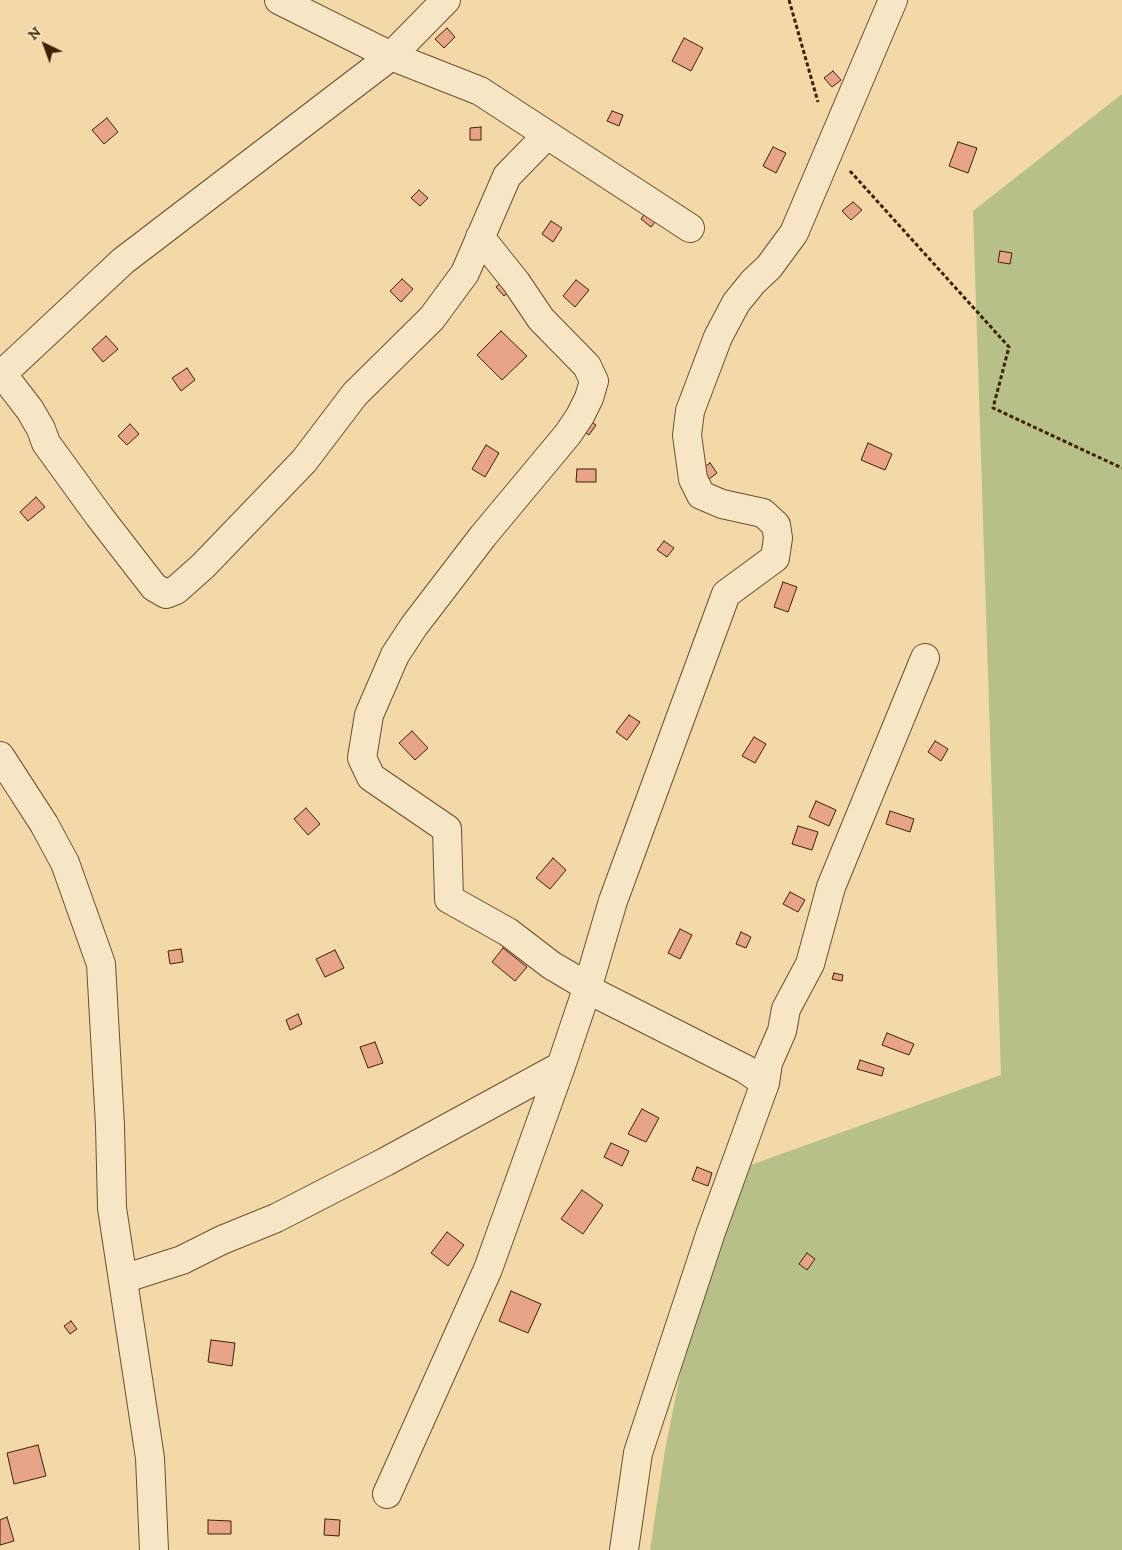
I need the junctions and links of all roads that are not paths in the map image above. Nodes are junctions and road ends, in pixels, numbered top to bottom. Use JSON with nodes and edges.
{"nodes":[{"id":1,"x":279,"y":0,"type":"edge"},
{"id":2,"x":446,"y":0,"type":"edge"},
{"id":3,"x":893,"y":0,"type":"edge"},
{"id":4,"x":391,"y":56,"type":"junction"},
{"id":5,"x":547,"y":135,"type":"junction"},
{"id":6,"x":690,"y":228,"type":"dead end"},
{"id":7,"x":480,"y":237,"type":"junction"},
{"id":8,"x":1,"y":374,"type":"edge"},
{"id":9,"x":925,"y":658,"type":"dead end"},
{"id":10,"x":0,"y":756,"type":"edge"},
{"id":11,"x":587,"y":989,"type":"junction"},
{"id":12,"x":561,"y":1066,"type":"junction"},
{"id":13,"x":765,"y":1083,"type":"junction"},
{"id":14,"x":123,"y":1280,"type":"junction"},
{"id":15,"x":387,"y":1494,"type":"dead end"},
{"id":16,"x":154,"y":1550,"type":"edge"},
{"id":17,"x":624,"y":1550,"type":"edge"}],
"edges":[{"from":1,"to":4,"type":"street"},
{"from":2,"to":4,"type":"street"},
{"from":3,"to":11,"type":"street"},
{"from":4,"to":5,"type":"street"},
{"from":4,"to":8,"type":"street"},
{"from":5,"to":6,"type":"street"},
{"from":5,"to":7,"type":"street"},
{"from":7,"to":8,"type":"street"},
{"from":7,"to":11,"type":"street"},
{"from":9,"to":13,"type":"street"},
{"from":10,"to":14,"type":"street"},
{"from":11,"to":12,"type":"street"},
{"from":11,"to":13,"type":"street"},
{"from":12,"to":14,"type":"street"},
{"from":12,"to":15,"type":"street"},
{"from":13,"to":17,"type":"street"},
{"from":14,"to":16,"type":"street"}]}
